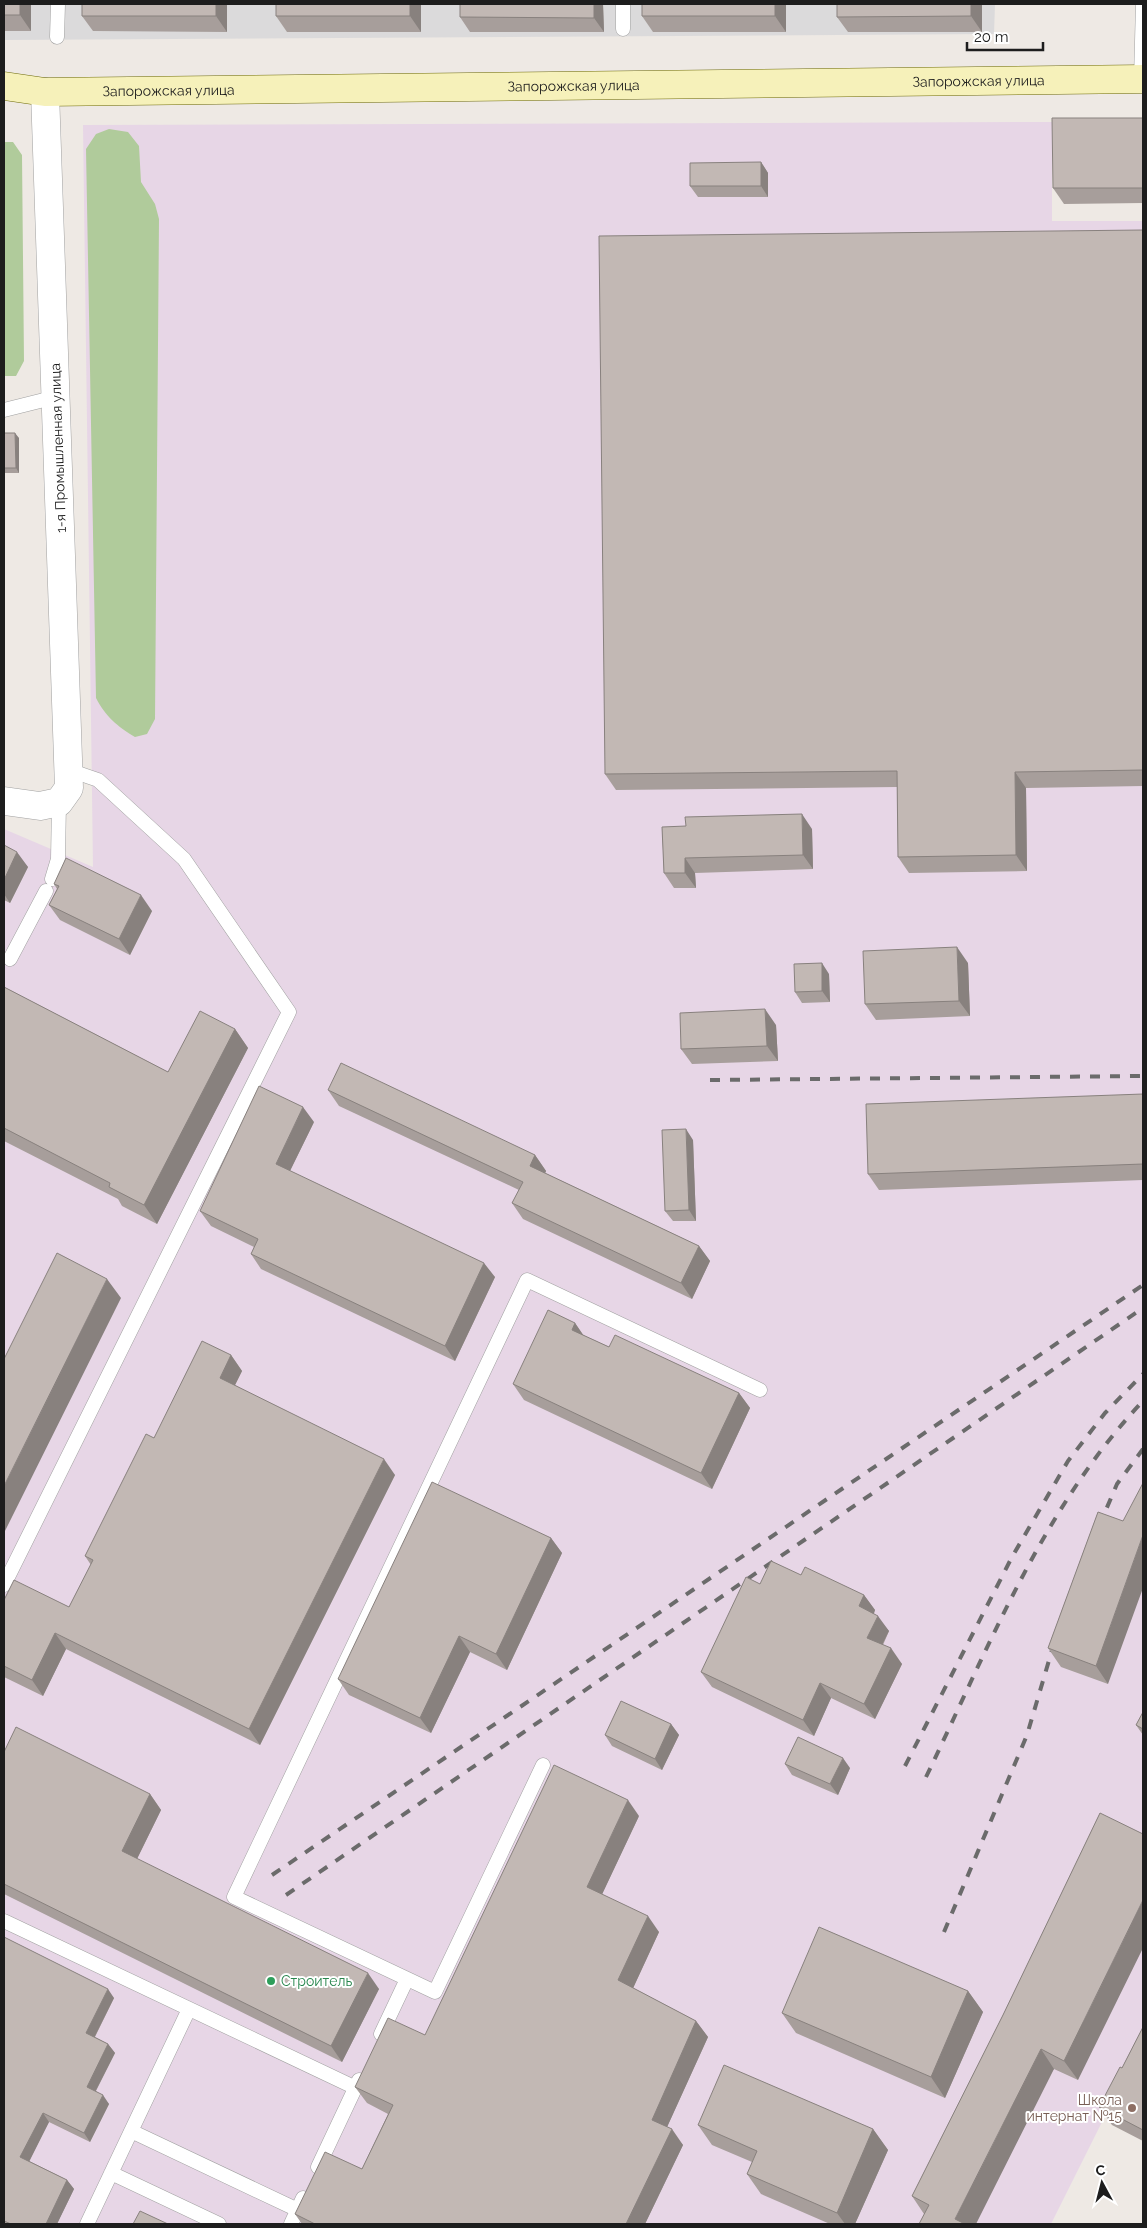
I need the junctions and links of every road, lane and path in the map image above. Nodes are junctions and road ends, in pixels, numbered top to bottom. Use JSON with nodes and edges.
{"nodes":[{"id":1,"x":58,"y":4,"type":"edge"},
{"id":2,"x":623,"y":4,"type":"edge"},
{"id":3,"x":1143,"y":4,"type":"edge"},
{"id":4,"x":623,"y":29,"type":"dead end"},
{"id":5,"x":58,"y":37,"type":"dead end"},
{"id":6,"x":1142,"y":79,"type":"edge"},
{"id":7,"x":4,"y":86,"type":"edge"},
{"id":8,"x":45,"y":92,"type":"junction"},
{"id":9,"x":56,"y":398,"type":"junction"},
{"id":10,"x":4,"y":410,"type":"edge"},
{"id":11,"x":69,"y":770,"type":"junction"},
{"id":12,"x":4,"y":801,"type":"edge"},
{"id":13,"x":59,"y":802,"type":"junction"},
{"id":14,"x":10,"y":959,"type":"dead end"},
{"id":15,"x":760,"y":1390,"type":"dead end"},
{"id":16,"x":4,"y":1585,"type":"edge"},
{"id":17,"x":543,"y":1764,"type":"dead end"},
{"id":18,"x":4,"y":1921,"type":"edge"},
{"id":19,"x":407,"y":1979,"type":"junction"},
{"id":20,"x":189,"y":2009,"type":"junction"},
{"id":21,"x":376,"y":2046,"type":"edge"},
{"id":22,"x":364,"y":2071,"type":"edge"},
{"id":23,"x":356,"y":2088,"type":"junction"},
{"id":24,"x":131,"y":2131,"type":"junction"},
{"id":25,"x":111,"y":2173,"type":"junction"},
{"id":26,"x":298,"y":2210,"type":"junction"},
{"id":27,"x":87,"y":2224,"type":"edge"},
{"id":28,"x":219,"y":2224,"type":"edge"},
{"id":29,"x":291,"y":2224,"type":"edge"}],
"edges":[{"from":1,"to":5,"type":"lane"},
{"from":2,"to":4,"type":"lane"},
{"from":3,"to":6,"type":"lane"},
{"from":6,"to":8,"type":"main road","name":"Запорожская улица"},
{"from":7,"to":8,"type":"main road","name":"Запорожская улица"},
{"from":8,"to":9,"type":"street","name":"1-я Промышленная улица"},
{"from":9,"to":10,"type":"lane"},
{"from":9,"to":11,"type":"street","name":"1-я Промышленная улица"},
{"from":11,"to":13,"type":"street","name":"1-я Промышленная улица"},
{"from":11,"to":16,"type":"lane"},
{"from":12,"to":13,"type":"street"},
{"from":13,"to":14,"type":"lane"},
{"from":15,"to":19,"type":"lane"},
{"from":17,"to":19,"type":"lane"},
{"from":18,"to":20,"type":"lane"},
{"from":19,"to":21,"type":"lane"},
{"from":20,"to":23,"type":"lane"},
{"from":20,"to":24,"type":"lane"},
{"from":22,"to":23,"type":"lane"},
{"from":23,"to":26,"type":"lane"},
{"from":24,"to":25,"type":"lane"},
{"from":24,"to":26,"type":"lane"},
{"from":25,"to":27,"type":"lane"},
{"from":25,"to":28,"type":"lane"},
{"from":26,"to":29,"type":"lane"}]}
